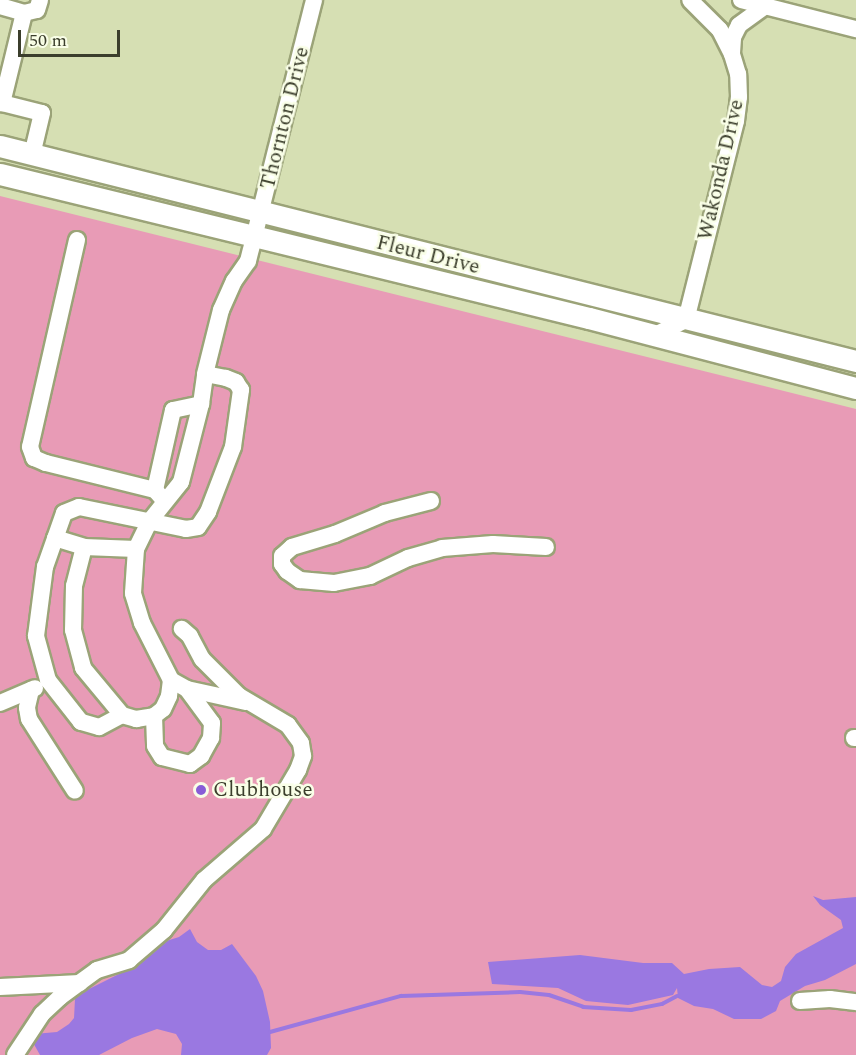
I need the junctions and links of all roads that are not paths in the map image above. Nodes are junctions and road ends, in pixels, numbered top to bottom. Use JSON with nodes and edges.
{"nodes":[{"id":1,"x":40,"y":0,"type":"edge"},
{"id":2,"x":314,"y":0,"type":"edge"},
{"id":3,"x":690,"y":0,"type":"edge"},
{"id":4,"x":741,"y":0,"type":"edge"},
{"id":5,"x":0,"y":6,"type":"edge"},
{"id":6,"x":765,"y":6,"type":"junction"},
{"id":7,"x":24,"y":13,"type":"junction"},
{"id":8,"x":856,"y":29,"type":"edge"},
{"id":9,"x":732,"y":54,"type":"junction"},
{"id":10,"x":0,"y":146,"type":"edge"},
{"id":11,"x":32,"y":155,"type":"junction"},
{"id":12,"x":0,"y":174,"type":"edge"},
{"id":13,"x":261,"y":213,"type":"junction"},
{"id":14,"x":253,"y":235,"type":"junction"},
{"id":15,"x":77,"y":240,"type":"dead end"},
{"id":16,"x":686,"y":320,"type":"junction"},
{"id":17,"x":655,"y":335,"type":"junction"},
{"id":18,"x":856,"y":362,"type":"edge"},
{"id":19,"x":205,"y":374,"type":"junction"},
{"id":20,"x":856,"y":388,"type":"edge"},
{"id":21,"x":201,"y":404,"type":"junction"},
{"id":22,"x":159,"y":496,"type":"junction"},
{"id":23,"x":431,"y":501,"type":"dead end"},
{"id":24,"x":149,"y":522,"type":"junction"},
{"id":25,"x":55,"y":538,"type":"junction"},
{"id":26,"x":84,"y":547,"type":"junction"},
{"id":27,"x":546,"y":547,"type":"dead end"},
{"id":28,"x":136,"y":549,"type":"junction"},
{"id":29,"x":182,"y":628,"type":"dead end"},
{"id":30,"x":48,"y":680,"type":"junction"},
{"id":31,"x":171,"y":680,"type":"junction"},
{"id":32,"x":187,"y":689,"type":"junction"},
{"id":33,"x":31,"y":690,"type":"junction"},
{"id":34,"x":246,"y":702,"type":"junction"},
{"id":35,"x":0,"y":703,"type":"edge"},
{"id":36,"x":197,"y":705,"type":"junction"},
{"id":37,"x":159,"y":713,"type":"junction"},
{"id":38,"x":122,"y":715,"type":"junction"},
{"id":39,"x":75,"y":791,"type":"dead end"},
{"id":40,"x":81,"y":982,"type":"junction"},
{"id":41,"x":0,"y":987,"type":"edge"},
{"id":42,"x":800,"y":1000,"type":"dead end"},
{"id":43,"x":856,"y":1002,"type":"edge"},
{"id":44,"x":15,"y":1055,"type":"edge"}],
"edges":[{"from":1,"to":7,"type":"street"},
{"from":2,"to":13,"type":"street","name":"Thornton Drive"},
{"from":3,"to":9,"type":"street","name":"Wakonda Drive"},
{"from":4,"to":6,"type":"street"},
{"from":5,"to":7,"type":"street"},
{"from":6,"to":8,"type":"street"},
{"from":6,"to":9,"type":"street"},
{"from":7,"to":11,"type":"street"},
{"from":9,"to":16,"type":"street","name":"Wakonda Drive"},
{"from":10,"to":11,"type":"main road","name":"Fleur Drive"},
{"from":11,"to":13,"type":"main road","name":"Fleur Drive"},
{"from":12,"to":14,"type":"main road","name":"Fleur Drive"},
{"from":13,"to":14,"type":"street","name":"Thornton Drive"},
{"from":13,"to":16,"type":"main road","name":"Fleur Drive"},
{"from":14,"to":17,"type":"main road","name":"Fleur Drive"},
{"from":14,"to":19,"type":"street","name":"Thornton Drive"},
{"from":15,"to":22,"type":"street"},
{"from":16,"to":17,"type":"street"},
{"from":16,"to":18,"type":"main road","name":"Fleur Drive"},
{"from":17,"to":20,"type":"main road","name":"Fleur Drive"},
{"from":19,"to":21,"type":"street","name":"Thornton Drive"},
{"from":19,"to":24,"type":"street"},
{"from":21,"to":22,"type":"street","name":"Thornton Drive"},
{"from":21,"to":22,"type":"street"},
{"from":22,"to":24,"type":"street","name":"Thornton Drive"},
{"from":23,"to":27,"type":"street"},
{"from":24,"to":25,"type":"street"},
{"from":24,"to":28,"type":"street","name":"Thornton Drive"},
{"from":25,"to":26,"type":"street"},
{"from":25,"to":30,"type":"street"},
{"from":26,"to":28,"type":"street"},
{"from":26,"to":38,"type":"street"},
{"from":28,"to":31,"type":"street"},
{"from":29,"to":34,"type":"street"},
{"from":30,"to":33,"type":"street"},
{"from":30,"to":38,"type":"street"},
{"from":31,"to":32,"type":"street"},
{"from":31,"to":37,"type":"street"},
{"from":32,"to":34,"type":"street"},
{"from":32,"to":36,"type":"street"},
{"from":33,"to":35,"type":"street"},
{"from":33,"to":39,"type":"street"},
{"from":34,"to":40,"type":"street"},
{"from":36,"to":37,"type":"street"},
{"from":36,"to":37,"type":"street"},
{"from":37,"to":38,"type":"street"},
{"from":40,"to":41,"type":"street"},
{"from":40,"to":44,"type":"street"},
{"from":42,"to":43,"type":"street"}]}
